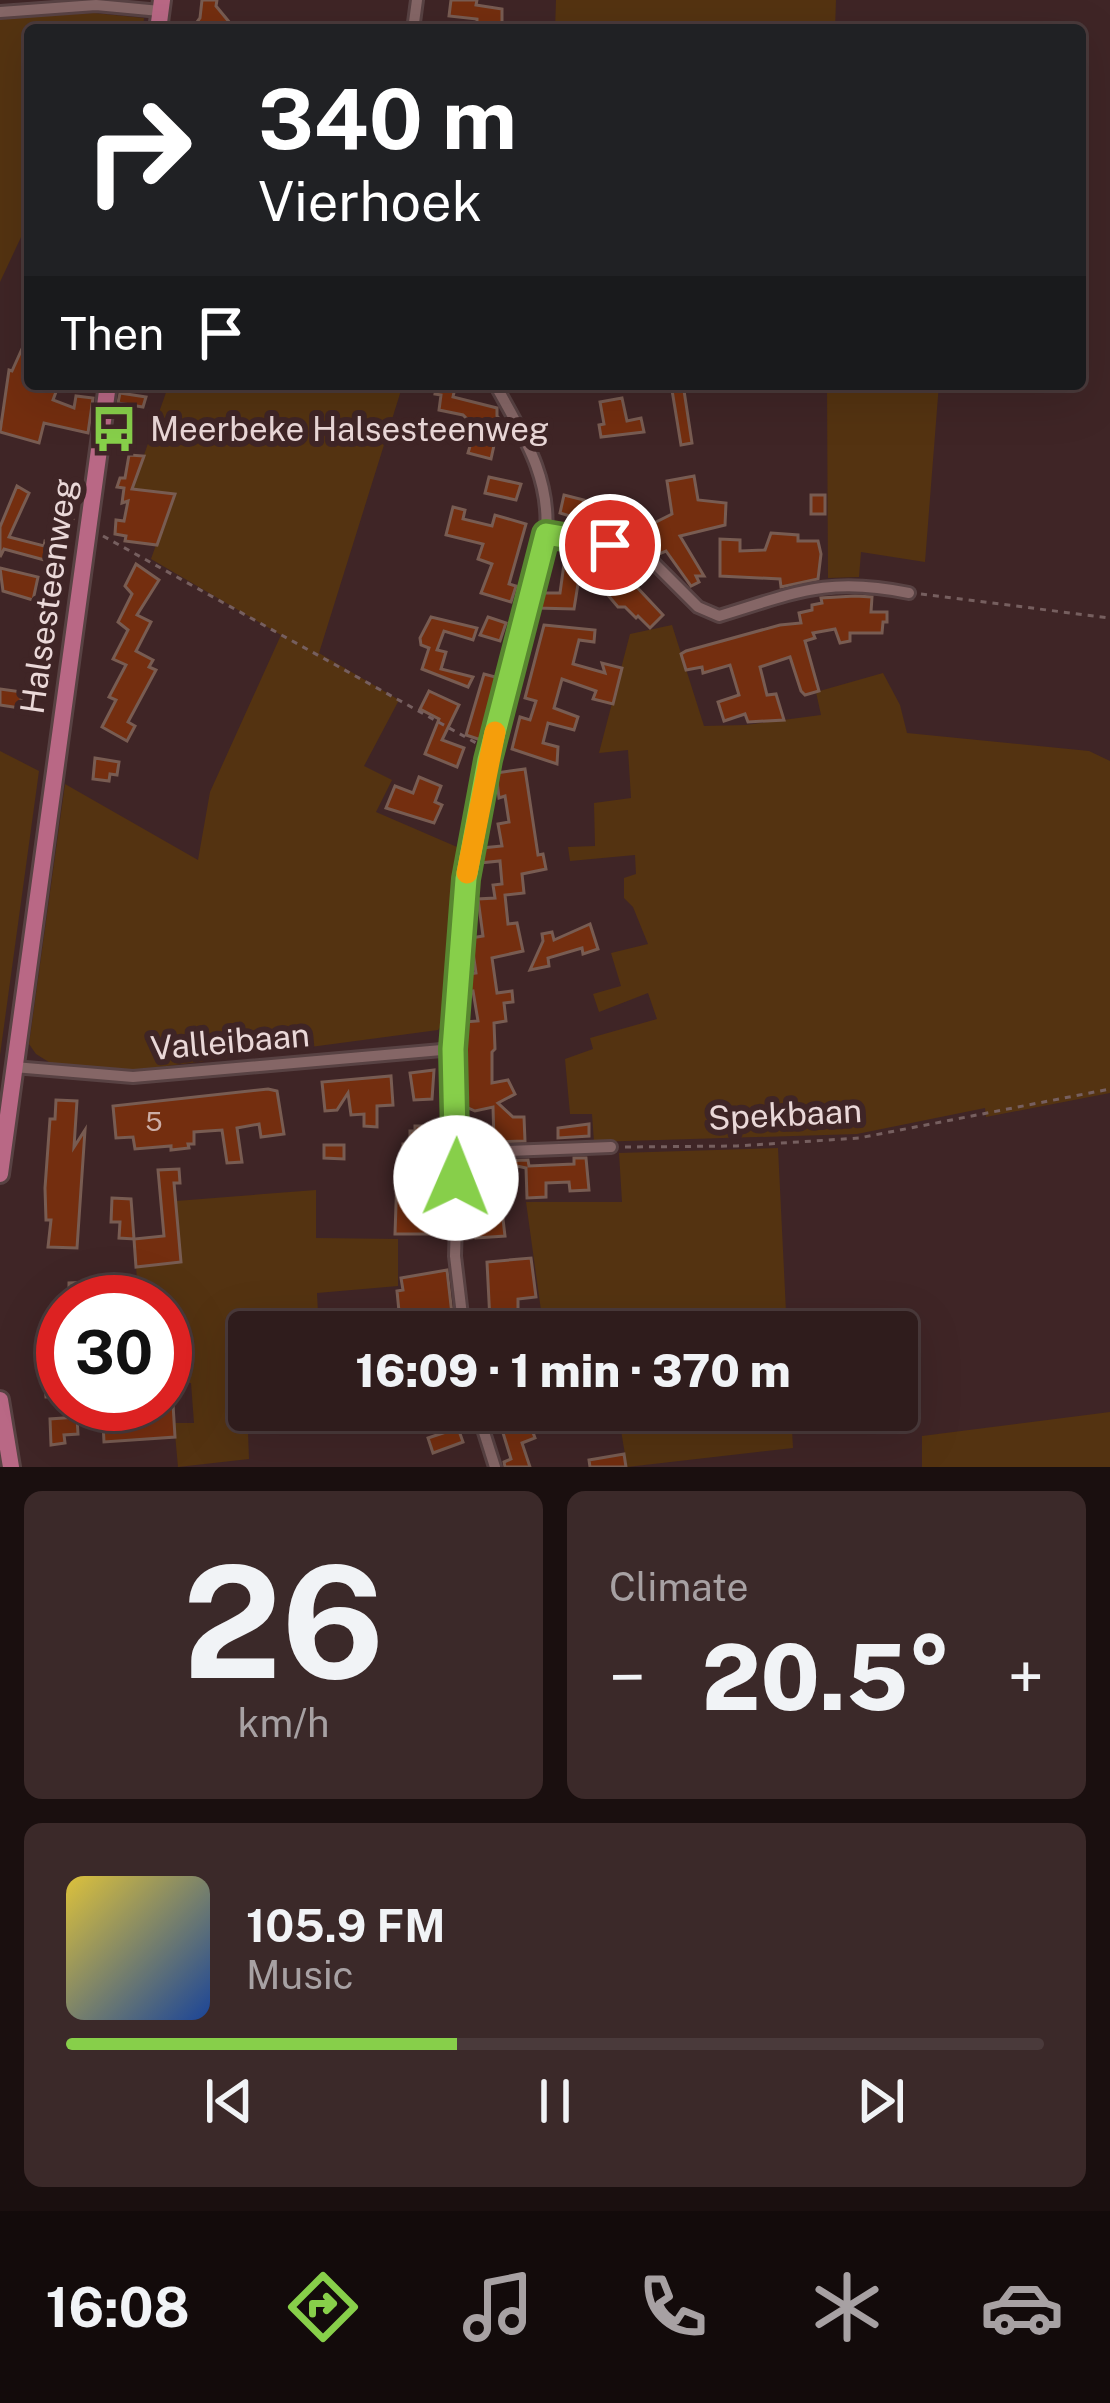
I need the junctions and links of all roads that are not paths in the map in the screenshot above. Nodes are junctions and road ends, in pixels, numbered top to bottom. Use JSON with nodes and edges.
{"nodes":[{"id":1,"x":161,"y":5,"type":"edge"},
{"id":2,"x":0,"y":12,"type":"edge"},
{"id":3,"x":107,"y":390,"type":"edge"},
{"id":4,"x":498,"y":390,"type":"edge"},
{"id":5,"x":546,"y":534,"type":"junction"},
{"id":6,"x":909,"y":593,"type":"road end"},
{"id":7,"x":453,"y":1049,"type":"junction"},
{"id":8,"x":12,"y":1067,"type":"junction"},
{"id":9,"x":611,"y":1147,"type":"road end"},
{"id":10,"x":458,"y":1153,"type":"junction"},
{"id":11,"x":0,"y":1174,"type":"edge"},
{"id":12,"x":461,"y":1311,"type":"edge"},
{"id":13,"x":0,"y":1400,"type":"edge"},
{"id":14,"x":484,"y":1431,"type":"edge"},
{"id":15,"x":11,"y":1467,"type":"edge"},
{"id":16,"x":495,"y":1467,"type":"edge"}],
"edges":[{"from":1,"to":2,"type":"street"},
{"from":3,"to":8,"type":"main road","name":"Halsesteenweg"},
{"from":4,"to":5,"type":"street"},
{"from":5,"to":6,"type":"street"},
{"from":5,"to":7,"type":"street"},
{"from":7,"to":8,"type":"street","name":"Valleibaan"},
{"from":7,"to":10,"type":"street"},
{"from":8,"to":11,"type":"main road","name":"Halsesteenweg"},
{"from":9,"to":10,"type":"street"},
{"from":10,"to":12,"type":"street"},
{"from":13,"to":15,"type":"main road"},
{"from":14,"to":16,"type":"street"}]}
